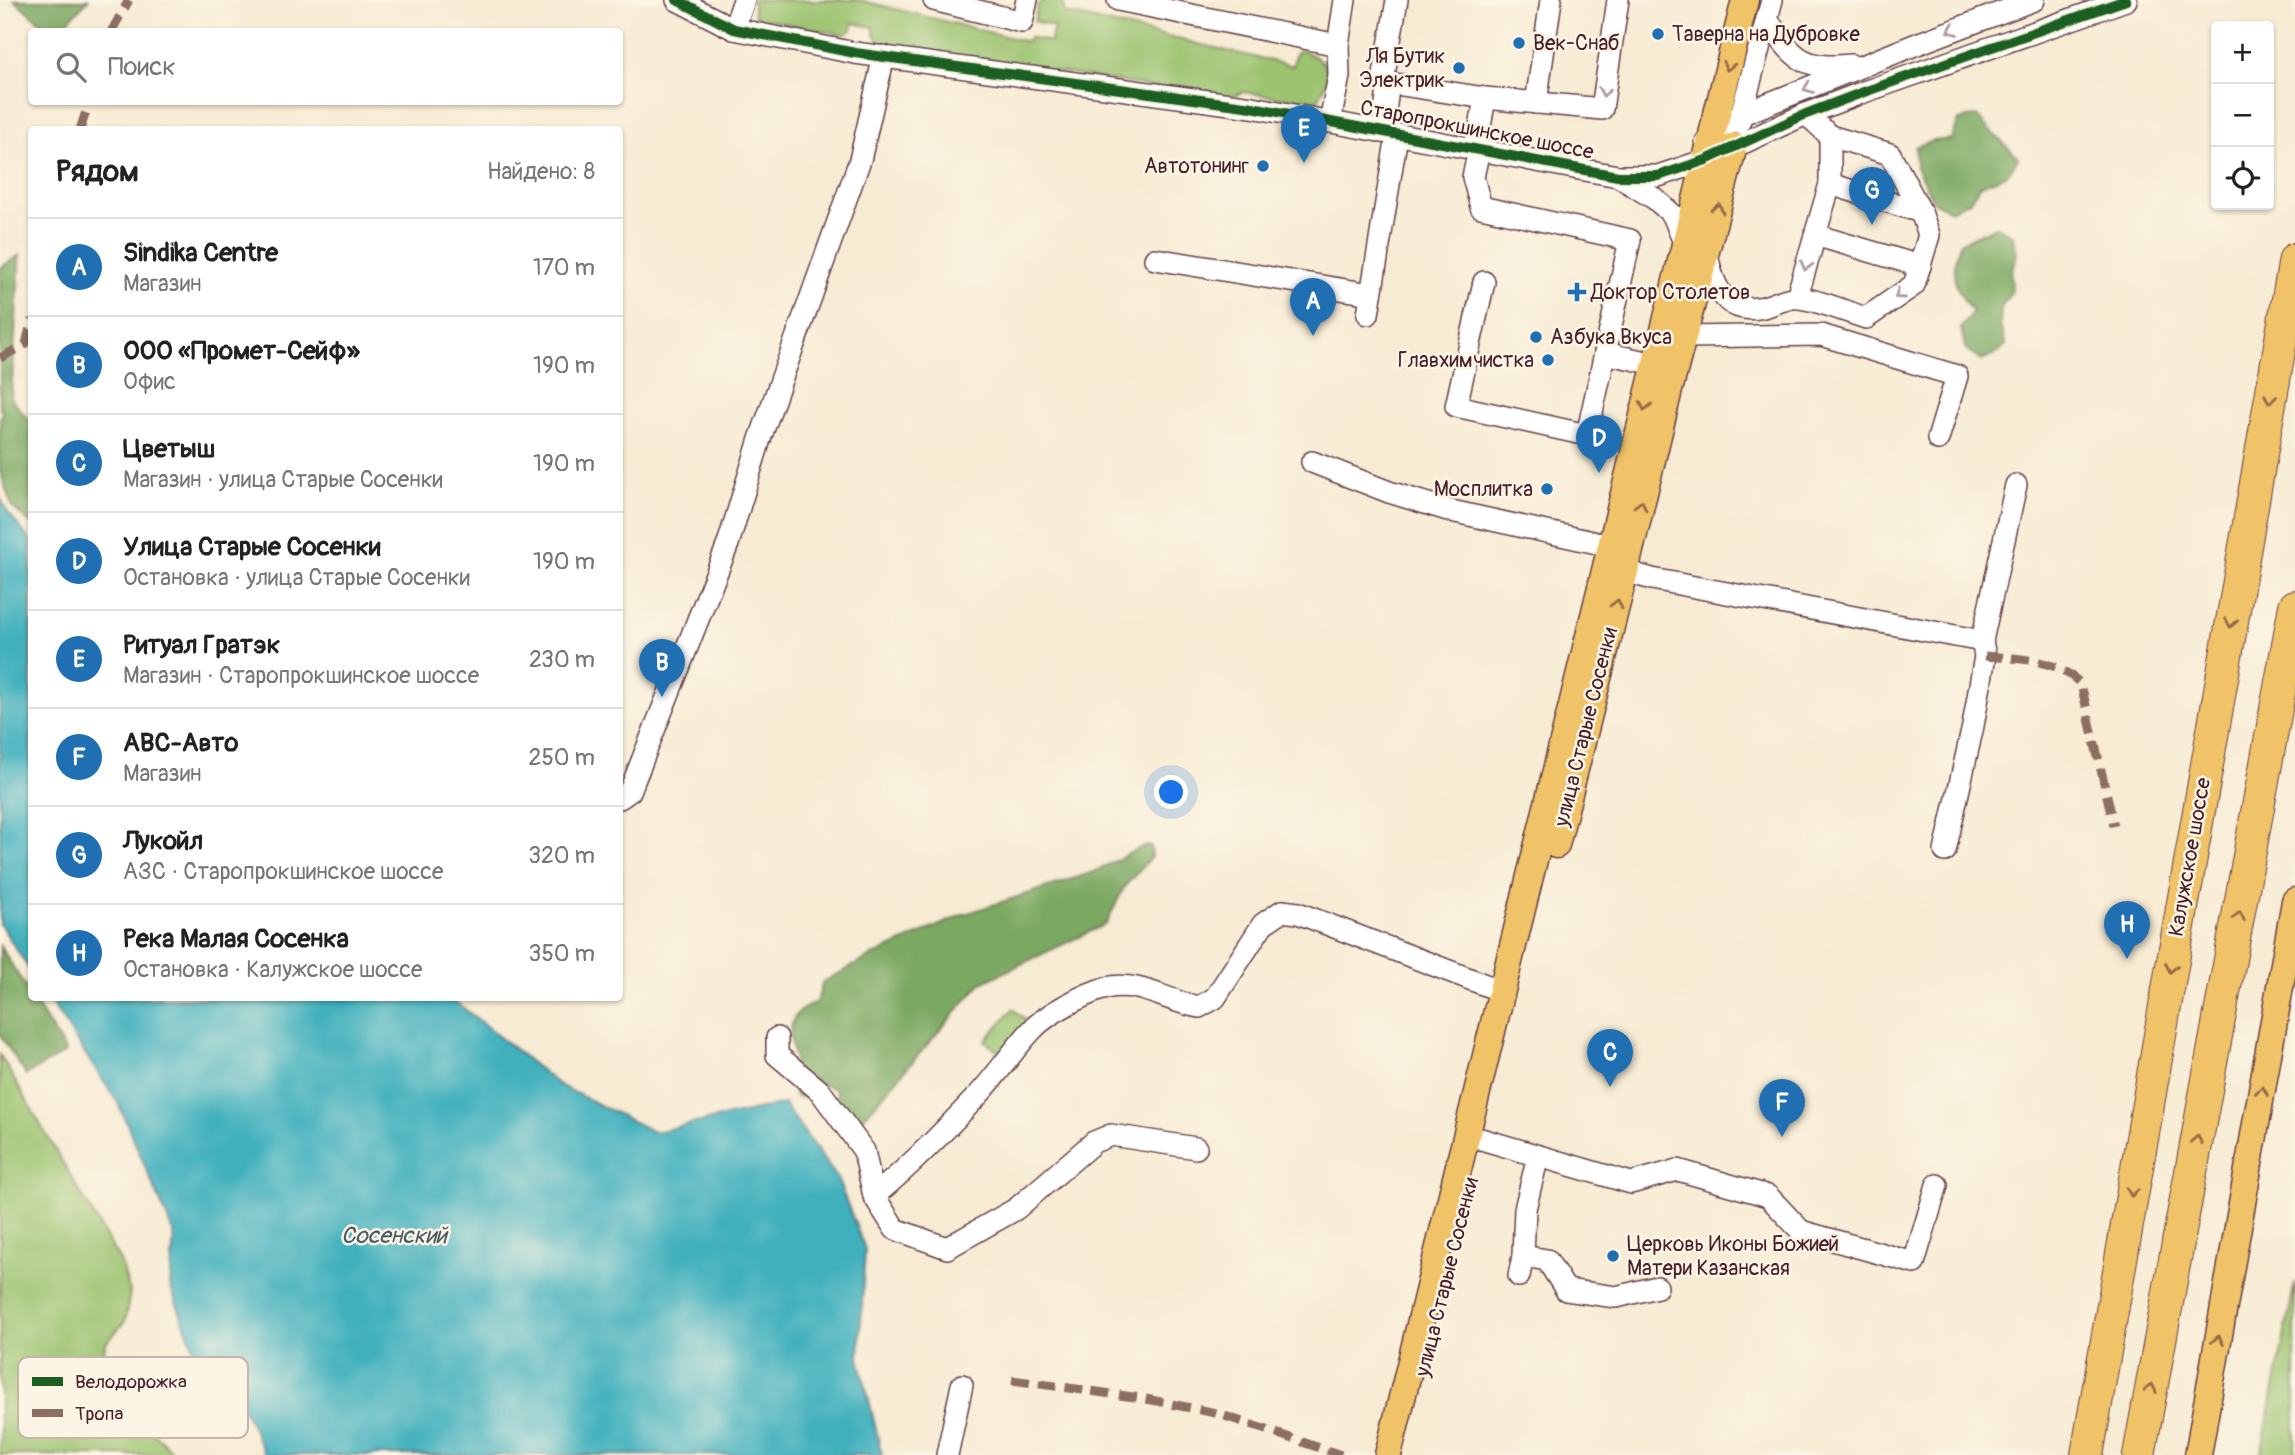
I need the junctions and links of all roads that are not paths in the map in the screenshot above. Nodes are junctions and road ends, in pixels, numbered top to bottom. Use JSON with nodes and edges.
{"nodes":[{"id":1,"x":677,"y":0,"type":"edge"},
{"id":2,"x":744,"y":0,"type":"edge"},
{"id":3,"x":934,"y":0,"type":"edge"},
{"id":4,"x":1027,"y":0,"type":"edge"},
{"id":5,"x":1118,"y":0,"type":"edge"},
{"id":6,"x":1345,"y":0,"type":"edge"},
{"id":7,"x":1396,"y":0,"type":"edge"},
{"id":8,"x":1551,"y":0,"type":"edge"},
{"id":9,"x":1618,"y":0,"type":"edge"},
{"id":10,"x":1745,"y":0,"type":"edge"},
{"id":11,"x":2034,"y":0,"type":"edge"},
{"id":12,"x":2126,"y":0,"type":"edge"},
{"id":13,"x":706,"y":7,"type":"edge"},
{"id":14,"x":1770,"y":9,"type":"edge"},
{"id":15,"x":734,"y":29,"type":"junction"},
{"id":16,"x":1917,"y":44,"type":"junction"},
{"id":17,"x":1338,"y":45,"type":"junction"},
{"id":18,"x":884,"y":56,"type":"junction"},
{"id":19,"x":1389,"y":83,"type":"junction"},
{"id":20,"x":1485,"y":98,"type":"junction"},
{"id":21,"x":1536,"y":103,"type":"junction"},
{"id":22,"x":1806,"y":114,"type":"junction"},
{"id":23,"x":1740,"y":116,"type":"junction"},
{"id":24,"x":1330,"y":122,"type":"junction"},
{"id":25,"x":1389,"y":133,"type":"junction"},
{"id":26,"x":1830,"y":136,"type":"junction"},
{"id":27,"x":1717,"y":148,"type":"junction"},
{"id":28,"x":1477,"y":150,"type":"junction"},
{"id":29,"x":1618,"y":176,"type":"junction"},
{"id":30,"x":1830,"y":184,"type":"junction"},
{"id":31,"x":1922,"y":212,"type":"junction"},
{"id":32,"x":1815,"y":235,"type":"junction"},
{"id":33,"x":1696,"y":248,"type":"junction"},
{"id":34,"x":1155,"y":259,"type":"dead end"},
{"id":35,"x":2295,"y":259,"type":"edge"},
{"id":36,"x":1920,"y":266,"type":"junction"},
{"id":37,"x":1484,"y":282,"type":"dead end"},
{"id":38,"x":1797,"y":297,"type":"junction"},
{"id":39,"x":1683,"y":337,"type":"junction"},
{"id":40,"x":1605,"y":353,"type":"junction"},
{"id":41,"x":1656,"y":364,"type":"junction"},
{"id":42,"x":1938,"y":439,"type":"dead end"},
{"id":43,"x":1312,"y":462,"type":"dead end"},
{"id":44,"x":2016,"y":485,"type":"dead end"},
{"id":45,"x":1611,"y":546,"type":"junction"},
{"id":46,"x":1626,"y":571,"type":"junction"},
{"id":47,"x":2295,"y":606,"type":"edge"},
{"id":48,"x":1982,"y":641,"type":"junction"},
{"id":49,"x":2295,"y":646,"type":"edge"},
{"id":50,"x":2276,"y":718,"type":"junction"},
{"id":51,"x":623,"y":796,"type":"edge"},
{"id":52,"x":1945,"y":851,"type":"dead end"},
{"id":53,"x":2295,"y":901,"type":"edge"},
{"id":54,"x":1501,"y":991,"type":"junction"},
{"id":55,"x":778,"y":1038,"type":"dead end"},
{"id":56,"x":1481,"y":1139,"type":"junction"},
{"id":57,"x":1196,"y":1148,"type":"dead end"},
{"id":58,"x":1538,"y":1156,"type":"junction"},
{"id":59,"x":1937,"y":1185,"type":"dead end"},
{"id":60,"x":874,"y":1196,"type":"junction"},
{"id":61,"x":1657,"y":1287,"type":"dead end"},
{"id":62,"x":962,"y":1385,"type":"dead end"},
{"id":63,"x":947,"y":1455,"type":"edge"},
{"id":64,"x":1388,"y":1455,"type":"edge"},
{"id":65,"x":1405,"y":1455,"type":"edge"},
{"id":66,"x":2087,"y":1455,"type":"edge"},
{"id":67,"x":2139,"y":1455,"type":"edge"},
{"id":68,"x":2198,"y":1455,"type":"edge"}],
"edges":[{"from":1,"to":13,"type":"street","name":"Старопрокшинское шоссе"},
{"from":2,"to":15,"type":"street"},
{"from":3,"to":4,"type":"street"},
{"from":5,"to":17,"type":"street"},
{"from":6,"to":17,"type":"street"},
{"from":7,"to":19,"type":"street"},
{"from":8,"to":21,"type":"street"},
{"from":9,"to":21,"type":"street","one_way":true},
{"from":10,"to":27,"type":"main road","name":"улица Старые Сосенки","one_way":true},
{"from":11,"to":16,"type":"street","one_way":true},
{"from":12,"to":22,"type":"street","name":"Старопрокшинское шоссе"},
{"from":13,"to":15,"type":"street","name":"Старопрокшинское шоссе"},
{"from":14,"to":16,"type":"street"},
{"from":14,"to":23,"type":"street","name":"улица Старые Сосенки"},
{"from":15,"to":18,"type":"street","name":"Старопрокшинское шоссе"},
{"from":16,"to":23,"type":"street","one_way":true},
{"from":17,"to":24,"type":"street"},
{"from":18,"to":24,"type":"street","name":"Старопрокшинское шоссе"},
{"from":18,"to":51,"type":"street"},
{"from":19,"to":20,"type":"street"},
{"from":19,"to":25,"type":"street"},
{"from":20,"to":21,"type":"street"},
{"from":20,"to":28,"type":"street"},
{"from":22,"to":26,"type":"street"},
{"from":22,"to":27,"type":"street","name":"Старопрокшинское шоссе"},
{"from":23,"to":27,"type":"street","name":"улица Старые Сосенки"},
{"from":24,"to":25,"type":"street","name":"Старопрокшинское шоссе"},
{"from":25,"to":28,"type":"street","name":"Старопрокшинское шоссе"},
{"from":25,"to":34,"type":"street"},
{"from":26,"to":30,"type":"street"},
{"from":26,"to":31,"type":"street"},
{"from":27,"to":29,"type":"street","name":"Старопрокшинское шоссе"},
{"from":27,"to":33,"type":"main road","name":"улица Старые Сосенки"},
{"from":28,"to":29,"type":"street","name":"Старопрокшинское шоссе"},
{"from":28,"to":40,"type":"street"},
{"from":29,"to":33,"type":"street"},
{"from":30,"to":31,"type":"street"},
{"from":30,"to":32,"type":"street"},
{"from":31,"to":36,"type":"street"},
{"from":32,"to":36,"type":"street"},
{"from":32,"to":38,"type":"street","one_way":true},
{"from":33,"to":38,"type":"street"},
{"from":33,"to":39,"type":"main road","name":"улица Старые Сосенки"},
{"from":33,"to":41,"type":"main road","name":"улица Старые Сосенки"},
{"from":35,"to":66,"type":"highway","name":"Калужское шоссе","one_way":true},
{"from":36,"to":38,"type":"street","one_way":true},
{"from":37,"to":40,"type":"street"},
{"from":39,"to":42,"type":"street"},
{"from":46,"to":39,"type":"main road","name":"улица Старые Сосенки","one_way":true},
{"from":40,"to":41,"type":"street"},
{"from":41,"to":45,"type":"main road","name":"улица Старые Сосенки","one_way":true},
{"from":43,"to":45,"type":"street"},
{"from":44,"to":48,"type":"street"},
{"from":45,"to":54,"type":"main road","name":"улица Старые Сосенки"},
{"from":46,"to":48,"type":"street"},
{"from":56,"to":46,"type":"main road","name":"улица Старые Сосенки","one_way":true},
{"from":47,"to":50,"type":"highway"},
{"from":48,"to":52,"type":"street"},
{"from":49,"to":50,"type":"main road"},
{"from":67,"to":50,"type":"highway","one_way":true},
{"from":68,"to":53,"type":"main road","one_way":true},
{"from":54,"to":60,"type":"street"},
{"from":54,"to":64,"type":"main road","name":"улица Старые Сосенки"},
{"from":55,"to":60,"type":"street"},
{"from":56,"to":58,"type":"street"},
{"from":56,"to":65,"type":"main road","name":"улица Старые Сосенки"},
{"from":57,"to":60,"type":"street"},
{"from":58,"to":59,"type":"street"},
{"from":58,"to":61,"type":"street"},
{"from":62,"to":63,"type":"street"}]}
